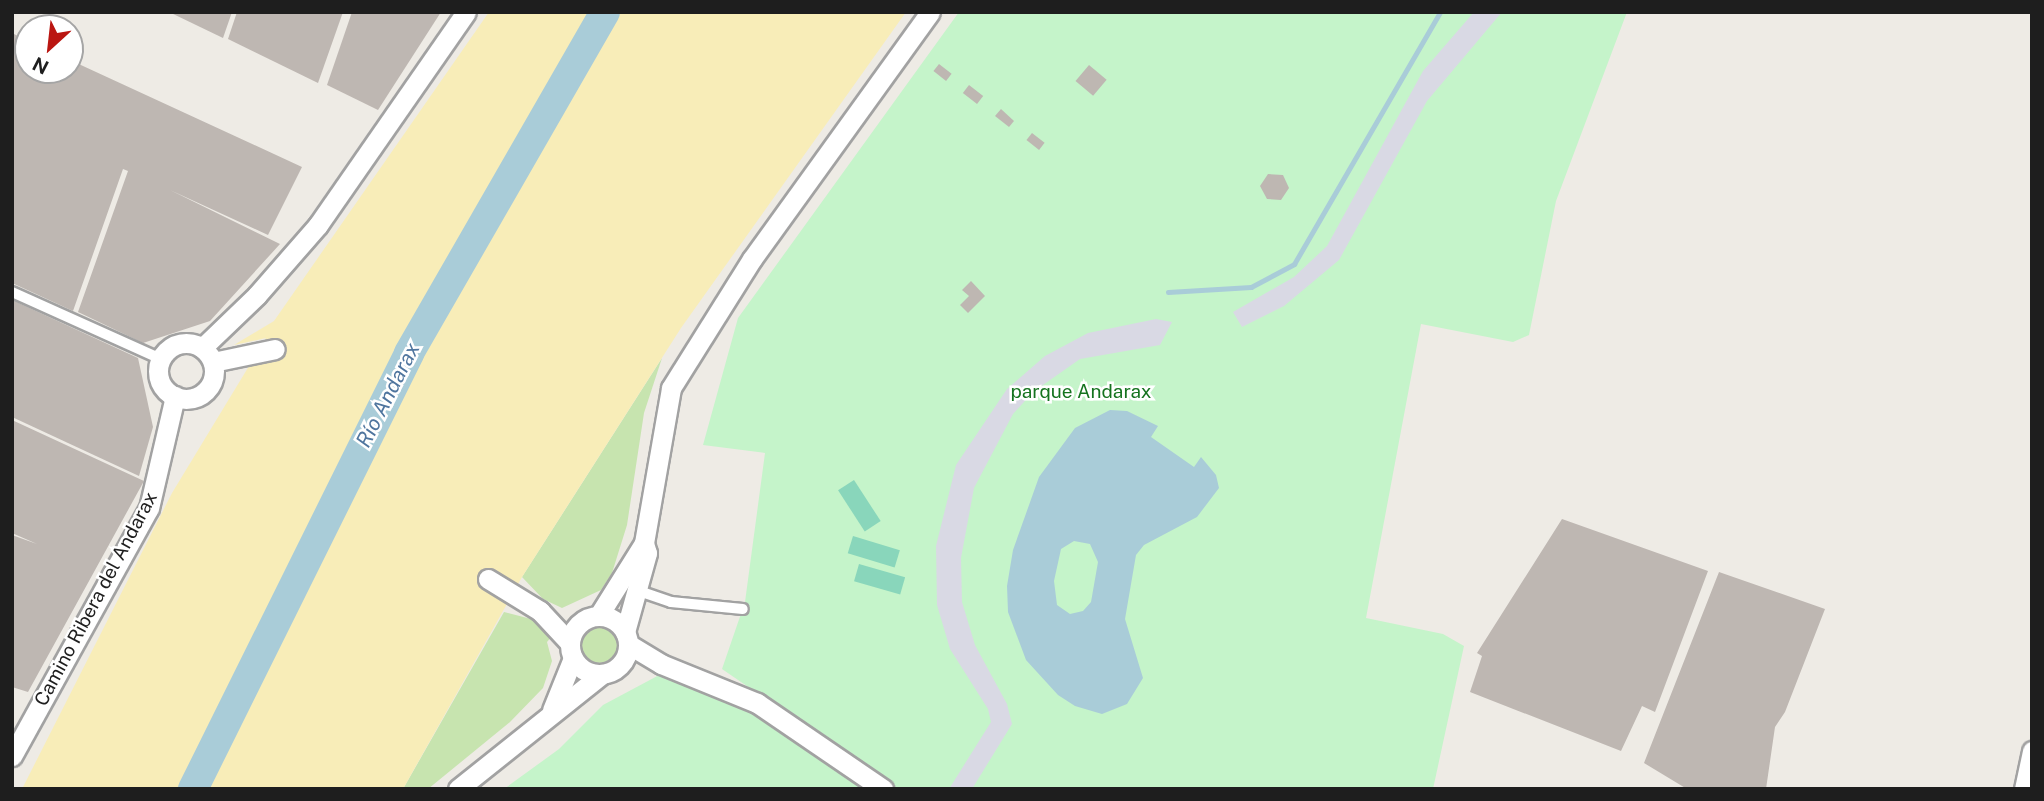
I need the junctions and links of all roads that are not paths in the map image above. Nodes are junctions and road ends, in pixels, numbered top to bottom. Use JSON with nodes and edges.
{"nodes":[{"id":1,"x":466,"y":12,"type":"edge"},
{"id":2,"x":930,"y":12,"type":"edge"},
{"id":3,"x":12,"y":292,"type":"edge"},
{"id":4,"x":275,"y":349,"type":"dead end"},
{"id":5,"x":208,"y":355,"type":"junction"},
{"id":6,"x":161,"y":359,"type":"junction"},
{"id":7,"x":175,"y":397,"type":"junction"},
{"id":8,"x":644,"y":543,"type":"junction"},
{"id":9,"x":488,"y":579,"type":"dead end"},
{"id":10,"x":639,"y":591,"type":"junction"},
{"id":11,"x":743,"y":609,"type":"dead end"},
{"id":12,"x":540,"y":611,"type":"junction"},
{"id":13,"x":591,"y":617,"type":"junction"},
{"id":14,"x":627,"y":638,"type":"junction"},
{"id":15,"x":571,"y":650,"type":"junction"},
{"id":16,"x":622,"y":663,"type":"junction"},
{"id":17,"x":661,"y":664,"type":"junction"},
{"id":18,"x":602,"y":674,"type":"junction"},
{"id":19,"x":552,"y":710,"type":"junction"},
{"id":20,"x":2032,"y":751,"type":"edge"},
{"id":21,"x":12,"y":756,"type":"edge"},
{"id":22,"x":458,"y":789,"type":"edge"},
{"id":23,"x":883,"y":789,"type":"edge"},
{"id":24,"x":2024,"y":789,"type":"edge"}],
"edges":[{"from":1,"to":5,"type":"street"},
{"from":2,"to":8,"type":"street"},
{"from":3,"to":6,"type":"lane"},
{"from":4,"to":5,"type":"street"},
{"from":5,"to":6,"type":"street"},
{"from":5,"to":7,"type":"street"},
{"from":6,"to":7,"type":"street"},
{"from":7,"to":21,"type":"street","name":"Camino Ribera del Andarax"},
{"from":8,"to":10,"type":"street"},
{"from":8,"to":13,"type":"street"},
{"from":9,"to":12,"type":"street"},
{"from":10,"to":11,"type":"lane"},
{"from":10,"to":14,"type":"street"},
{"from":12,"to":13,"type":"street"},
{"from":12,"to":15,"type":"street"},
{"from":13,"to":14,"type":"street"},
{"from":13,"to":15,"type":"street"},
{"from":14,"to":16,"type":"street"},
{"from":14,"to":17,"type":"street"},
{"from":15,"to":18,"type":"street"},
{"from":15,"to":19,"type":"street"},
{"from":16,"to":17,"type":"street"},
{"from":16,"to":18,"type":"street"},
{"from":17,"to":23,"type":"street"},
{"from":18,"to":19,"type":"street"},
{"from":19,"to":22,"type":"street"},
{"from":20,"to":24,"type":"street"}]}
